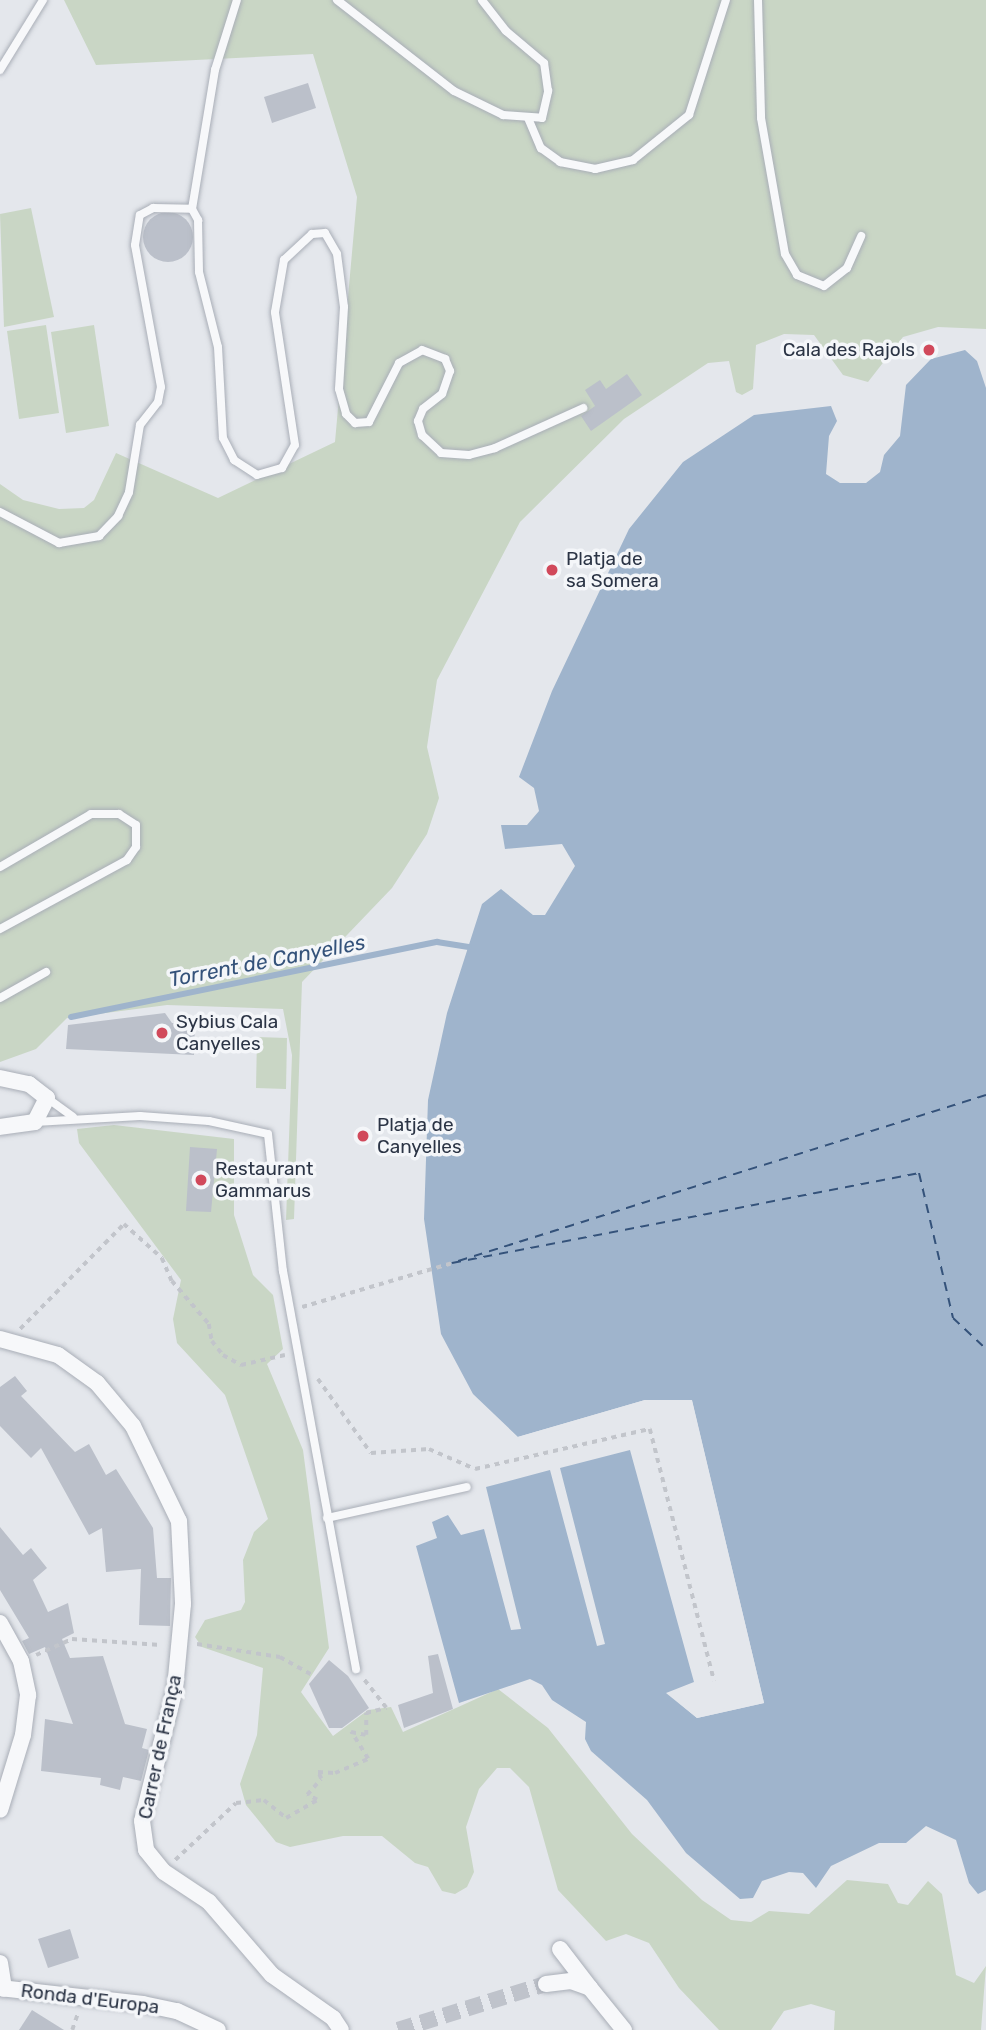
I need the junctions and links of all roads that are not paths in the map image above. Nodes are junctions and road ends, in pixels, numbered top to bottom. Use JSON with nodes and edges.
{"nodes":[{"id":1,"x":43,"y":0,"type":"edge"},
{"id":2,"x":237,"y":0,"type":"edge"},
{"id":3,"x":337,"y":0,"type":"edge"},
{"id":4,"x":482,"y":0,"type":"edge"},
{"id":5,"x":726,"y":0,"type":"edge"},
{"id":6,"x":758,"y":0,"type":"edge"},
{"id":7,"x":0,"y":70,"type":"edge"},
{"id":8,"x":528,"y":118,"type":"junction"},
{"id":9,"x":192,"y":209,"type":"junction"},
{"id":10,"x":862,"y":236,"type":"dead end"},
{"id":11,"x":583,"y":408,"type":"dead end"},
{"id":12,"x":0,"y":512,"type":"edge"},
{"id":13,"x":0,"y":867,"type":"edge"},
{"id":14,"x":0,"y":929,"type":"edge"},
{"id":15,"x":46,"y":972,"type":"dead end"},
{"id":16,"x":0,"y":998,"type":"edge"},
{"id":17,"x":0,"y":1078,"type":"edge"},
{"id":18,"x":47,"y":1098,"type":"junction"},
{"id":19,"x":73,"y":1117,"type":"junction"},
{"id":20,"x":35,"y":1122,"type":"junction"},
{"id":21,"x":0,"y":1127,"type":"edge"},
{"id":22,"x":7,"y":1339,"type":"edge"},
{"id":23,"x":467,"y":1487,"type":"dead end"},
{"id":24,"x":327,"y":1518,"type":"junction"},
{"id":25,"x":0,"y":1623,"type":"edge"},
{"id":26,"x":356,"y":1669,"type":"road end"},
{"id":27,"x":0,"y":1810,"type":"edge"},
{"id":28,"x":560,"y":1949,"type":"dead end"},
{"id":29,"x":0,"y":1963,"type":"edge"},
{"id":30,"x":546,"y":1984,"type":"tunnel mouth"},
{"id":31,"x":2,"y":1988,"type":"edge"},
{"id":32,"x":590,"y":1988,"type":"junction"},
{"id":33,"x":218,"y":2030,"type":"edge"},
{"id":34,"x":341,"y":2030,"type":"edge"},
{"id":35,"x":624,"y":2030,"type":"edge"}],
"edges":[{"from":1,"to":7,"type":"lane"},
{"from":2,"to":9,"type":"lane"},
{"from":3,"to":8,"type":"lane"},
{"from":4,"to":8,"type":"lane"},
{"from":5,"to":8,"type":"lane"},
{"from":6,"to":10,"type":"lane"},
{"from":9,"to":11,"type":"lane"},
{"from":9,"to":12,"type":"lane"},
{"from":13,"to":14,"type":"lane"},
{"from":15,"to":16,"type":"lane"},
{"from":17,"to":18,"type":"street"},
{"from":18,"to":19,"type":"lane"},
{"from":18,"to":20,"type":"street"},
{"from":19,"to":20,"type":"lane"},
{"from":19,"to":24,"type":"lane"},
{"from":20,"to":21,"type":"street"},
{"from":22,"to":34,"type":"street","name":"Carrer de França"},
{"from":23,"to":24,"type":"lane"},
{"from":24,"to":26,"type":"lane"},
{"from":25,"to":27,"type":"street"},
{"from":28,"to":32,"type":"street"},
{"from":29,"to":31,"type":"street"},
{"from":30,"to":32,"type":"street"},
{"from":31,"to":33,"type":"street","name":"Ronda d'Europa"},
{"from":32,"to":35,"type":"street"}]}
